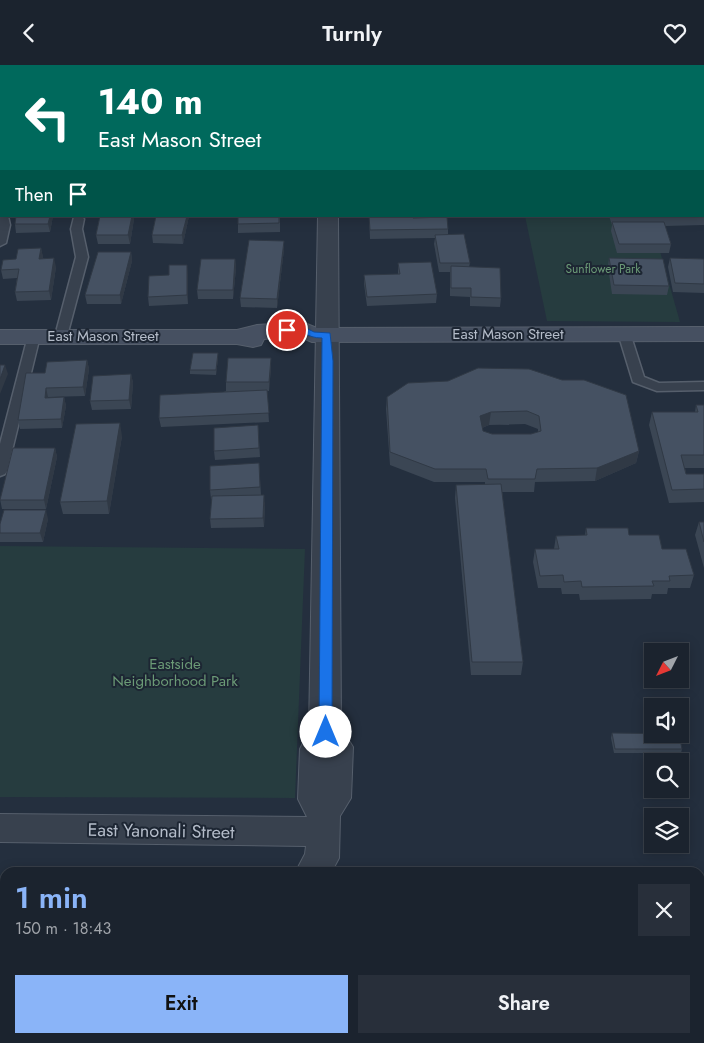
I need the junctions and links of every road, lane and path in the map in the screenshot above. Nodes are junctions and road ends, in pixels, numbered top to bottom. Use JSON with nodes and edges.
{"nodes":[{"id":1,"x":1,"y":217,"type":"edge"},
{"id":2,"x":328,"y":217,"type":"edge"},
{"id":3,"x":78,"y":219,"type":"dead end"},
{"id":4,"x":0,"y":243,"type":"edge"},
{"id":5,"x":624,"y":333,"type":"junction"},
{"id":6,"x":704,"y":334,"type":"edge"},
{"id":7,"x":319,"y":335,"type":"junction"},
{"id":8,"x":34,"y":336,"type":"junction"},
{"id":9,"x":61,"y":336,"type":"junction"},
{"id":10,"x":0,"y":337,"type":"edge"},
{"id":11,"x":704,"y":386,"type":"edge"},
{"id":12,"x":0,"y":471,"type":"edge"},
{"id":13,"x":0,"y":828,"type":"edge"},
{"id":14,"x":323,"y":849,"type":"edge"}],
"edges":[{"from":1,"to":4,"type":"lane"},
{"from":2,"to":7,"type":"street"},
{"from":3,"to":9,"type":"lane"},
{"from":5,"to":6,"type":"street","name":"East Mason Street"},
{"from":5,"to":7,"type":"street","name":"East Mason Street"},
{"from":5,"to":11,"type":"lane"},
{"from":7,"to":9,"type":"street","name":"East Mason Street"},
{"from":7,"to":14,"type":"street"},
{"from":8,"to":9,"type":"street","name":"East Mason Street"},
{"from":8,"to":10,"type":"street","name":"East Mason Street"},
{"from":8,"to":12,"type":"lane"},
{"from":13,"to":14,"type":"street","name":"East Yanonali Street"}]}
